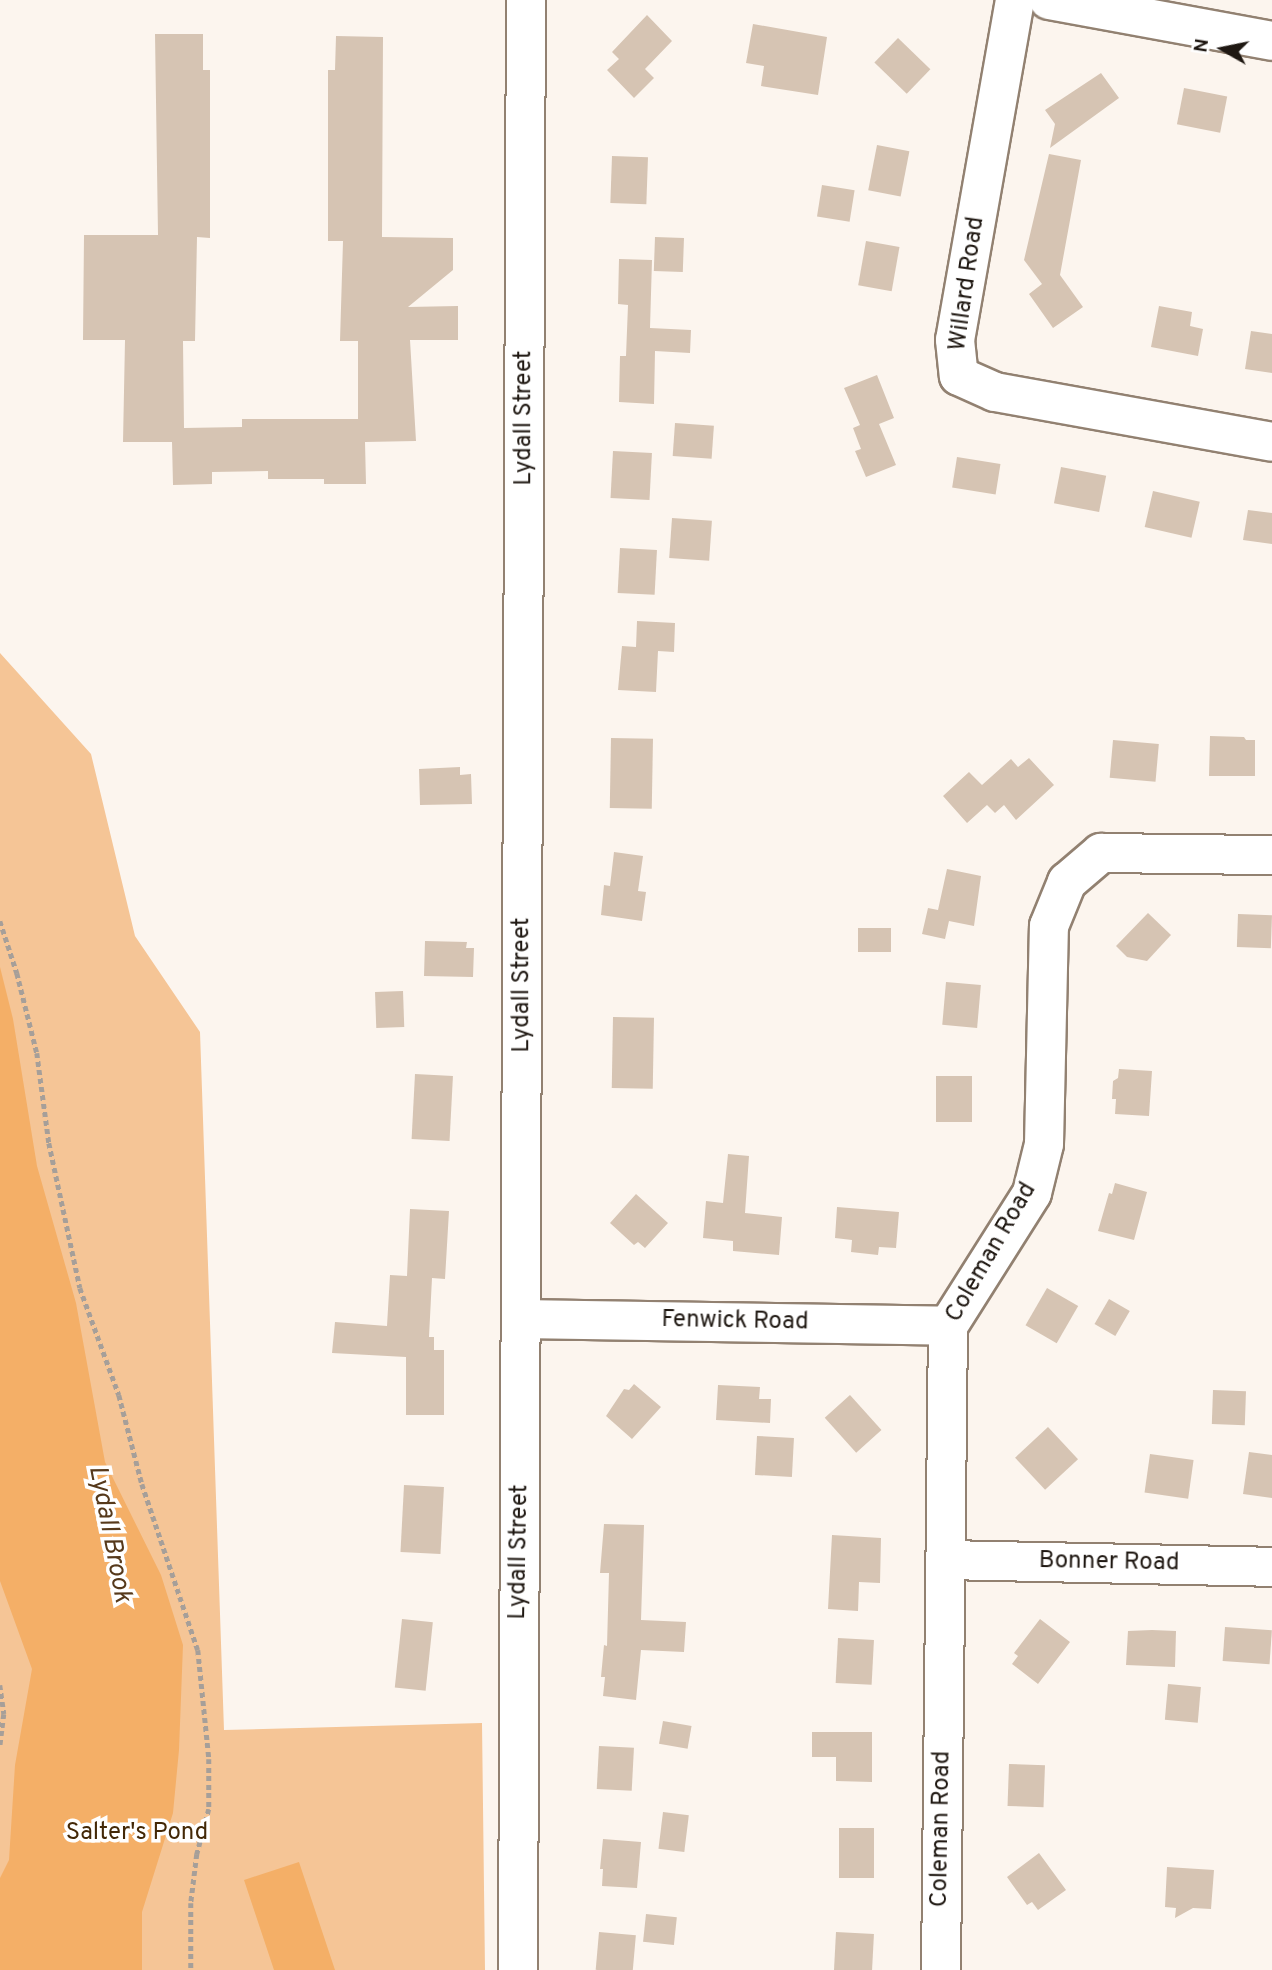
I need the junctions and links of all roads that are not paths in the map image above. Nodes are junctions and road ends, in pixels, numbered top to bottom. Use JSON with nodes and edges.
{"nodes":[{"id":1,"x":526,"y":0,"type":"edge"},
{"id":2,"x":1015,"y":0,"type":"edge"},
{"id":3,"x":1049,"y":0,"type":"edge"},
{"id":4,"x":1272,"y":41,"type":"edge"},
{"id":5,"x":1272,"y":442,"type":"edge"},
{"id":6,"x":1272,"y":855,"type":"edge"},
{"id":7,"x":523,"y":1319,"type":"junction"},
{"id":8,"x":948,"y":1326,"type":"junction"},
{"id":9,"x":945,"y":1560,"type":"junction"},
{"id":10,"x":1272,"y":1567,"type":"edge"},
{"id":11,"x":518,"y":1970,"type":"edge"},
{"id":12,"x":941,"y":1970,"type":"edge"}],
"edges":[{"from":1,"to":7,"type":"street","name":"Lydall Street"},
{"from":2,"to":5,"type":"street","name":"Willard Road"},
{"from":3,"to":4,"type":"street"},
{"from":6,"to":8,"type":"street","name":"Coleman Road"},
{"from":7,"to":8,"type":"street","name":"Fenwick Road"},
{"from":7,"to":11,"type":"street","name":"Lydall Street"},
{"from":8,"to":9,"type":"street","name":"Coleman Road"},
{"from":9,"to":10,"type":"street","name":"Bonner Road"},
{"from":9,"to":12,"type":"street","name":"Coleman Road"}]}
